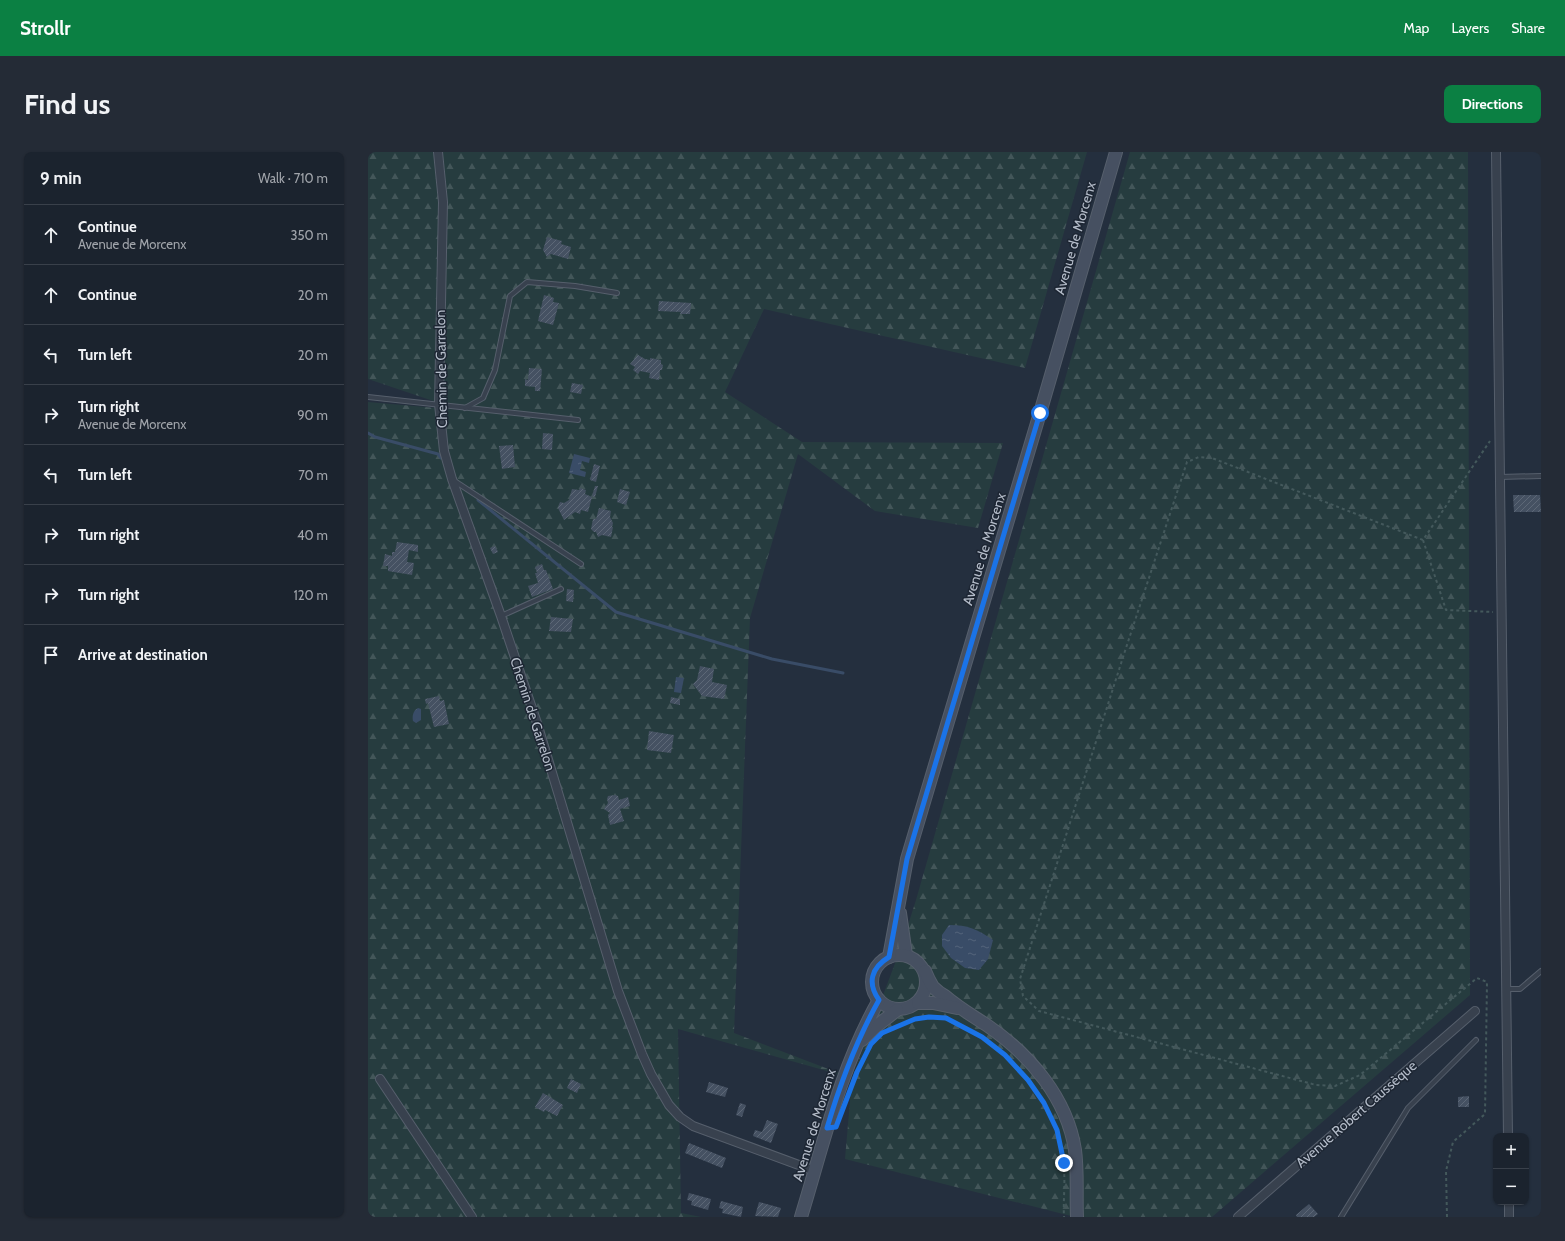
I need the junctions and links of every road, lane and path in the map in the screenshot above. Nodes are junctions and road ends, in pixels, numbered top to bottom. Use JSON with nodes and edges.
{"nodes":[{"id":1,"x":438,"y":152,"type":"edge"},
{"id":2,"x":1116,"y":152,"type":"edge"},
{"id":3,"x":1496,"y":152,"type":"edge"},
{"id":4,"x":617,"y":293,"type":"dead end"},
{"id":5,"x":368,"y":397,"type":"edge"},
{"id":6,"x":439,"y":404,"type":"junction"},
{"id":7,"x":465,"y":408,"type":"junction"},
{"id":8,"x":578,"y":420,"type":"dead end"},
{"id":9,"x":1499,"y":427,"type":"junction"},
{"id":10,"x":1541,"y":476,"type":"edge"},
{"id":11,"x":1500,"y":477,"type":"junction"},
{"id":12,"x":452,"y":479,"type":"junction"},
{"id":13,"x":1423,"y":540,"type":"junction"},
{"id":14,"x":581,"y":564,"type":"dead end"},
{"id":15,"x":561,"y":589,"type":"dead end"},
{"id":16,"x":1502,"y":613,"type":"junction"},
{"id":17,"x":501,"y":616,"type":"junction"},
{"id":18,"x":898,"y":902,"type":"junction"},
{"id":19,"x":906,"y":955,"type":"junction"},
{"id":20,"x":889,"y":957,"type":"junction"},
{"id":21,"x":925,"y":970,"type":"junction"},
{"id":22,"x":1541,"y":970,"type":"edge"},
{"id":23,"x":1507,"y":989,"type":"junction"},
{"id":24,"x":879,"y":1000,"type":"junction"},
{"id":25,"x":918,"y":1003,"type":"junction"},
{"id":26,"x":960,"y":1009,"type":"junction"},
{"id":27,"x":897,"y":1010,"type":"junction"},
{"id":28,"x":1475,"y":1011,"type":"dead end"},
{"id":29,"x":892,"y":1029,"type":"dead end"},
{"id":30,"x":1476,"y":1040,"type":"dead end"},
{"id":31,"x":858,"y":1044,"type":"junction"},
{"id":32,"x":1000,"y":1050,"type":"dead end"},
{"id":33,"x":1005,"y":1055,"type":"dead end"},
{"id":34,"x":380,"y":1079,"type":"dead end"},
{"id":35,"x":1508,"y":1133,"type":"edge"},
{"id":36,"x":815,"y":1171,"type":"junction"},
{"id":37,"x":1509,"y":1205,"type":"edge"},
{"id":38,"x":472,"y":1217,"type":"edge"},
{"id":39,"x":801,"y":1217,"type":"edge"},
{"id":40,"x":1064,"y":1217,"type":"edge"},
{"id":41,"x":1077,"y":1217,"type":"edge"},
{"id":42,"x":1238,"y":1217,"type":"edge"},
{"id":43,"x":1341,"y":1217,"type":"edge"},
{"id":44,"x":1447,"y":1217,"type":"edge"},
{"id":45,"x":1509,"y":1217,"type":"edge"}],
"edges":[{"from":1,"to":6,"type":"street","name":"Chemin de Garrelon"},
{"from":2,"to":18,"type":"main road","name":"Avenue de Morcenx"},
{"from":3,"to":9,"type":"street"},
{"from":4,"to":7,"type":"lane"},
{"from":5,"to":6,"type":"lane"},
{"from":6,"to":7,"type":"lane"},
{"from":6,"to":12,"type":"street","name":"Chemin de Garrelon"},
{"from":7,"to":8,"type":"lane"},
{"from":9,"to":11,"type":"street"},
{"from":9,"to":13,"type":"path"},
{"from":10,"to":11,"type":"lane"},
{"from":11,"to":16,"type":"street"},
{"from":12,"to":14,"type":"lane"},
{"from":12,"to":17,"type":"street","name":"Chemin de Garrelon"},
{"from":13,"to":16,"type":"path"},
{"from":13,"to":44,"type":"path"},
{"from":15,"to":17,"type":"lane"},
{"from":16,"to":23,"type":"street"},
{"from":17,"to":36,"type":"street","name":"Chemin de Garrelon"},
{"from":18,"to":19,"type":"main road"},
{"from":18,"to":20,"type":"main road","name":"Avenue de Morcenx"},
{"from":19,"to":20,"type":"main road"},
{"from":19,"to":21,"type":"main road"},
{"from":20,"to":24,"type":"main road"},
{"from":21,"to":25,"type":"main road"},
{"from":21,"to":26,"type":"main road"},
{"from":22,"to":23,"type":"lane"},
{"from":23,"to":35,"type":"street"},
{"from":24,"to":27,"type":"main road"},
{"from":24,"to":31,"type":"main road","name":"Avenue de Morcenx"},
{"from":25,"to":26,"type":"main road"},
{"from":25,"to":27,"type":"main road"},
{"from":26,"to":41,"type":"main road"},
{"from":27,"to":31,"type":"main road"},
{"from":28,"to":42,"type":"street","name":"Avenue Robert Caussèque"},
{"from":29,"to":32,"type":"path"},
{"from":30,"to":43,"type":"lane"},
{"from":31,"to":36,"type":"main road","name":"Avenue de Morcenx"},
{"from":33,"to":40,"type":"path"},
{"from":34,"to":38,"type":"street"},
{"from":36,"to":39,"type":"main road","name":"Avenue de Morcenx"},
{"from":37,"to":45,"type":"street"}]}
